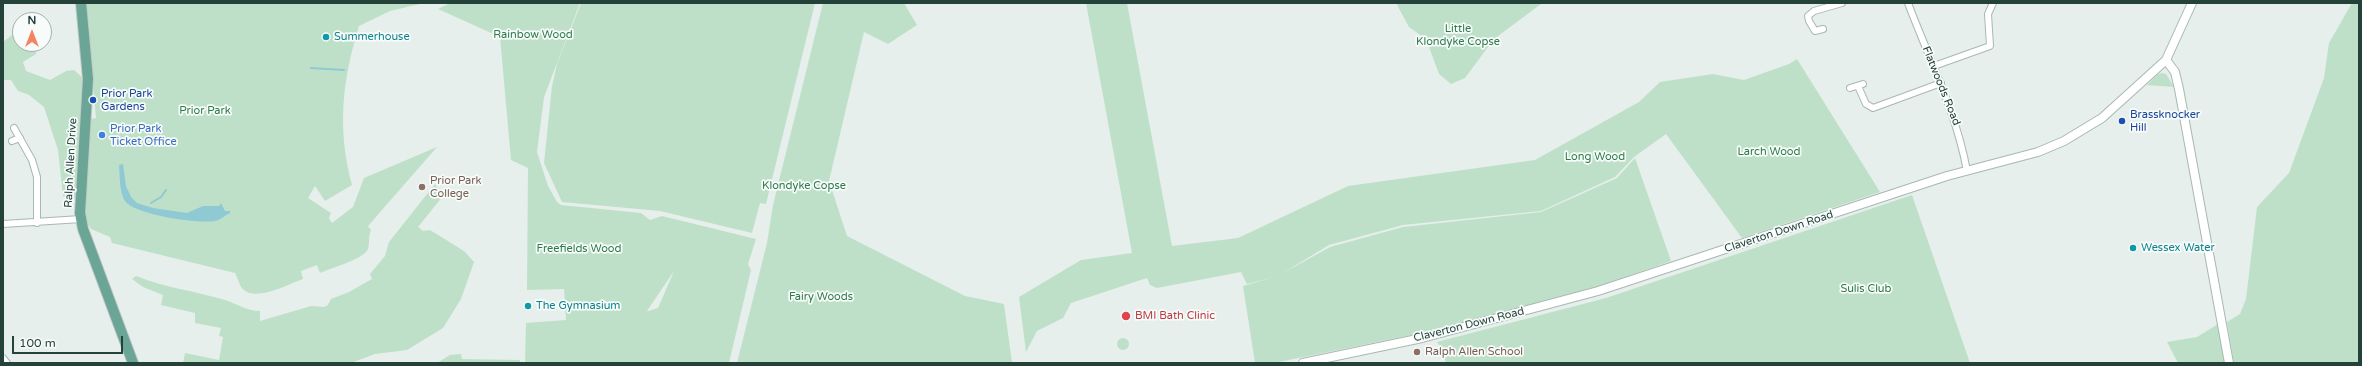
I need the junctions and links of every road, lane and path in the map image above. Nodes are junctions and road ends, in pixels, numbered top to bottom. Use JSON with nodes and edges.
{"nodes":[{"id":1,"x":81,"y":3,"type":"edge"},
{"id":2,"x":1842,"y":3,"type":"edge"},
{"id":3,"x":1908,"y":3,"type":"edge"},
{"id":4,"x":1993,"y":3,"type":"edge"},
{"id":5,"x":2192,"y":3,"type":"edge"},
{"id":6,"x":1823,"y":29,"type":"dead end"},
{"id":7,"x":2166,"y":60,"type":"junction"},
{"id":8,"x":1934,"y":66,"type":"junction"},
{"id":9,"x":1942,"y":82,"type":"junction"},
{"id":10,"x":1850,"y":88,"type":"dead end"},
{"id":11,"x":14,"y":128,"type":"dead end"},
{"id":12,"x":20,"y":138,"type":"junction"},
{"id":13,"x":12,"y":141,"type":"dead end"},
{"id":14,"x":1967,"y":171,"type":"junction"},
{"id":15,"x":81,"y":220,"type":"junction"},
{"id":16,"x":37,"y":223,"type":"junction"},
{"id":17,"x":3,"y":224,"type":"edge"},
{"id":18,"x":3,"y":358,"type":"edge"},
{"id":19,"x":7,"y":363,"type":"edge"},
{"id":20,"x":133,"y":363,"type":"edge"},
{"id":21,"x":1303,"y":363,"type":"edge"},
{"id":22,"x":2229,"y":363,"type":"edge"}],
"edges":[{"from":1,"to":15,"type":"main road","name":"Ralph Allen Drive"},
{"from":2,"to":6,"type":"street"},
{"from":3,"to":8,"type":"street","name":"Flatwoods Road"},
{"from":4,"to":8,"type":"street"},
{"from":5,"to":7,"type":"street","name":"Claverton Down Road"},
{"from":7,"to":14,"type":"street","name":"Claverton Down Road"},
{"from":7,"to":22,"type":"street"},
{"from":8,"to":9,"type":"street","name":"Flatwoods Road"},
{"from":9,"to":10,"type":"street"},
{"from":9,"to":14,"type":"street","name":"Flatwoods Road"},
{"from":11,"to":12,"type":"street"},
{"from":12,"to":13,"type":"street"},
{"from":12,"to":16,"type":"street"},
{"from":14,"to":21,"type":"street","name":"Claverton Down Road"},
{"from":15,"to":16,"type":"street"},
{"from":15,"to":20,"type":"main road","name":"Ralph Allen Drive"},
{"from":16,"to":17,"type":"street"},
{"from":18,"to":19,"type":"street"}]}
